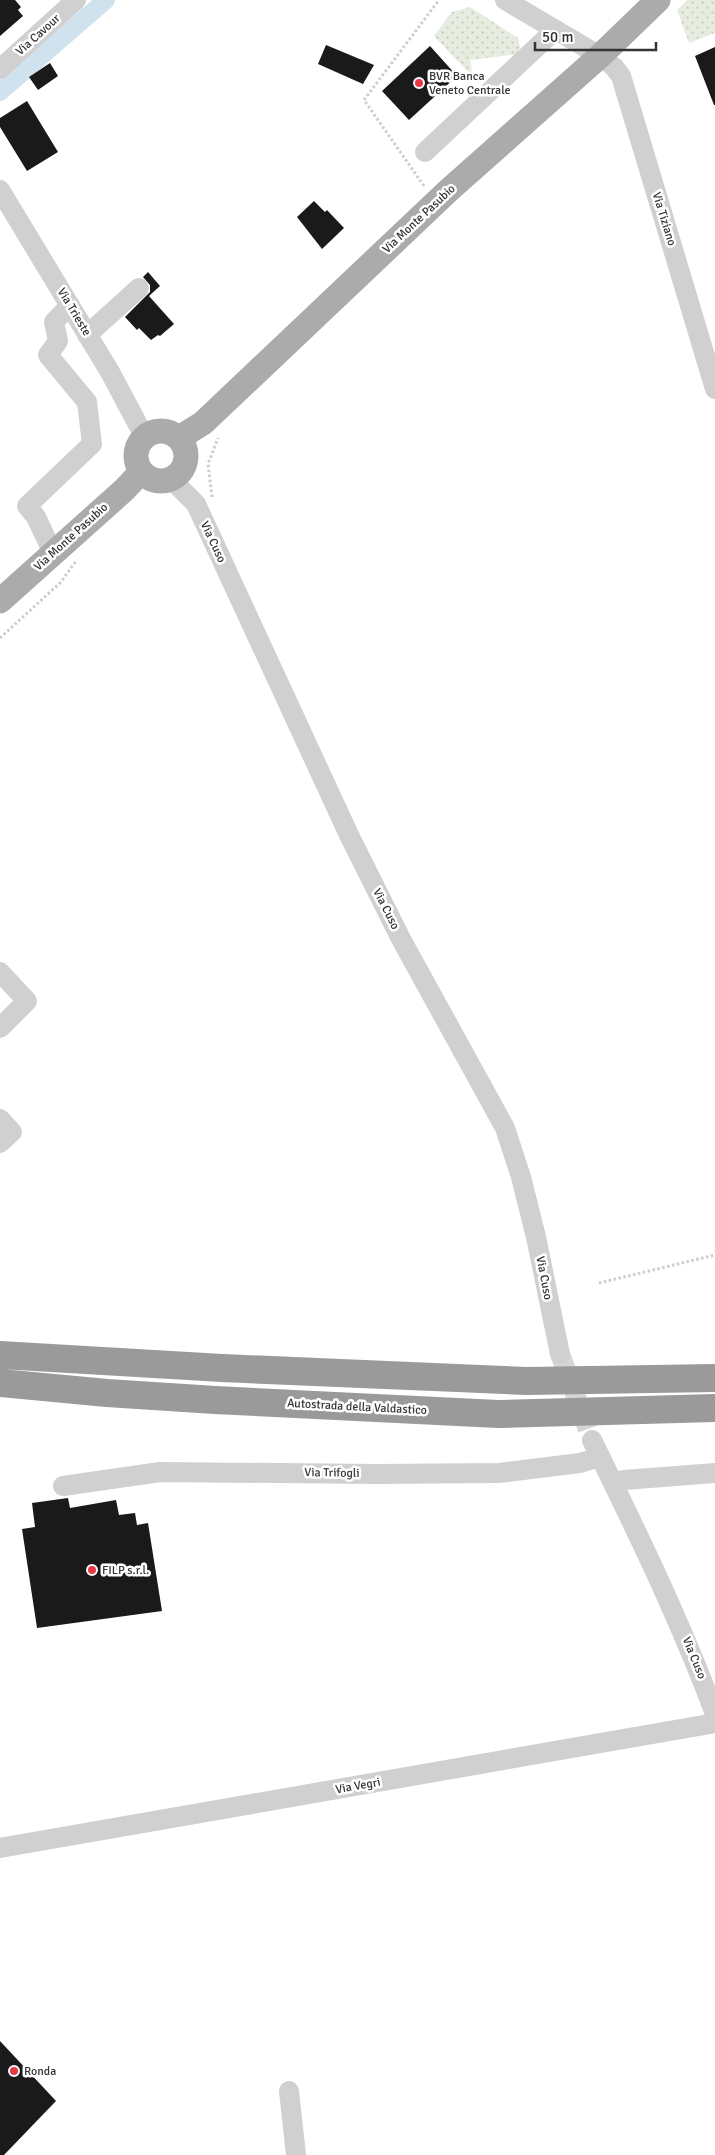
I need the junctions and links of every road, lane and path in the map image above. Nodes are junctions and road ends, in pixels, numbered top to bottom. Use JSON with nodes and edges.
{"nodes":[{"id":1,"x":76,"y":0,"type":"edge"},
{"id":2,"x":439,"y":0,"type":"edge"},
{"id":3,"x":505,"y":0,"type":"edge"},
{"id":4,"x":658,"y":0,"type":"edge"},
{"id":5,"x":555,"y":30,"type":"junction"},
{"id":6,"x":600,"y":56,"type":"junction"},
{"id":7,"x":0,"y":69,"type":"edge"},
{"id":8,"x":425,"y":152,"type":"dead end"},
{"id":9,"x":0,"y":190,"type":"edge"},
{"id":10,"x":436,"y":203,"type":"junction"},
{"id":11,"x":139,"y":288,"type":"dead end"},
{"id":12,"x":70,"y":306,"type":"junction"},
{"id":13,"x":87,"y":335,"type":"junction"},
{"id":14,"x":715,"y":389,"type":"edge"},
{"id":15,"x":203,"y":423,"type":"junction"},
{"id":16,"x":144,"y":436,"type":"junction"},
{"id":17,"x":180,"y":438,"type":"junction"},
{"id":18,"x":140,"y":472,"type":"junction"},
{"id":19,"x":171,"y":479,"type":"junction"},
{"id":20,"x":196,"y":504,"type":"junction"},
{"id":21,"x":53,"y":553,"type":"junction"},
{"id":22,"x":0,"y":601,"type":"edge"},
{"id":23,"x":0,"y":972,"type":"edge"},
{"id":24,"x":0,"y":1028,"type":"edge"},
{"id":25,"x":0,"y":1118,"type":"edge"},
{"id":26,"x":0,"y":1143,"type":"edge"},
{"id":27,"x":715,"y":1255,"type":"edge"},
{"id":28,"x":599,"y":1283,"type":"dead end"},
{"id":29,"x":560,"y":1354,"type":"tunnel mouth"},
{"id":30,"x":0,"y":1355,"type":"edge"},
{"id":31,"x":715,"y":1378,"type":"edge"},
{"id":32,"x":0,"y":1383,"type":"edge"},
{"id":33,"x":715,"y":1408,"type":"edge"},
{"id":34,"x":596,"y":1448,"type":"joint"},
{"id":35,"x":715,"y":1474,"type":"edge"},
{"id":36,"x":613,"y":1482,"type":"junction"},
{"id":37,"x":63,"y":1486,"type":"dead end"},
{"id":38,"x":709,"y":1680,"type":"edge"},
{"id":39,"x":715,"y":1714,"type":"edge"},
{"id":40,"x":715,"y":1722,"type":"edge"},
{"id":41,"x":0,"y":1848,"type":"edge"},
{"id":42,"x":289,"y":2091,"type":"dead end"},
{"id":43,"x":296,"y":2155,"type":"edge"}],
"edges":[{"from":1,"to":7,"type":"street","name":"Via Cavour"},
{"from":2,"to":10,"type":"path"},
{"from":3,"to":5,"type":"street","name":"Via Tiziano"},
{"from":4,"to":6,"type":"main road","name":"Via Monte Pasubio"},
{"from":5,"to":6,"type":"street","name":"Via Tiziano"},
{"from":5,"to":8,"type":"street"},
{"from":6,"to":10,"type":"main road","name":"Via Monte Pasubio"},
{"from":6,"to":14,"type":"street","name":"Via Tiziano"},
{"from":9,"to":12,"type":"street","name":"Via Trieste"},
{"from":10,"to":15,"type":"main road","name":"Via Monte Pasubio"},
{"from":11,"to":13,"type":"street"},
{"from":12,"to":13,"type":"street","name":"Via Trieste"},
{"from":12,"to":21,"type":"street"},
{"from":13,"to":16,"type":"street","name":"Via Trieste"},
{"from":15,"to":17,"type":"main road","name":"Via Monte Pasubio"},
{"from":15,"to":20,"type":"path"},
{"from":16,"to":17,"type":"main road"},
{"from":16,"to":18,"type":"main road"},
{"from":17,"to":19,"type":"main road"},
{"from":18,"to":19,"type":"main road"},
{"from":18,"to":21,"type":"main road","name":"Via Monte Pasubio"},
{"from":19,"to":20,"type":"street","name":"Via Cuso"},
{"from":20,"to":29,"type":"street","name":"Via Cuso"},
{"from":21,"to":22,"type":"main road","name":"Via Monte Pasubio"},
{"from":23,"to":24,"type":"street"},
{"from":25,"to":26,"type":"street"},
{"from":27,"to":28,"type":"path"},
{"from":30,"to":31,"type":"highway"},
{"from":32,"to":33,"type":"highway","name":"Autostrada della Valdastico"},
{"from":34,"to":36,"type":"street","name":"Via Cuso"},
{"from":34,"to":37,"type":"street","name":"Via Trifogli"},
{"from":35,"to":36,"type":"street"},
{"from":36,"to":38,"type":"street","name":"Via Cuso"},
{"from":38,"to":39,"type":"street","name":"Via Cuso"},
{"from":40,"to":41,"type":"street","name":"Via Vegri"},
{"from":42,"to":43,"type":"street"}]}
